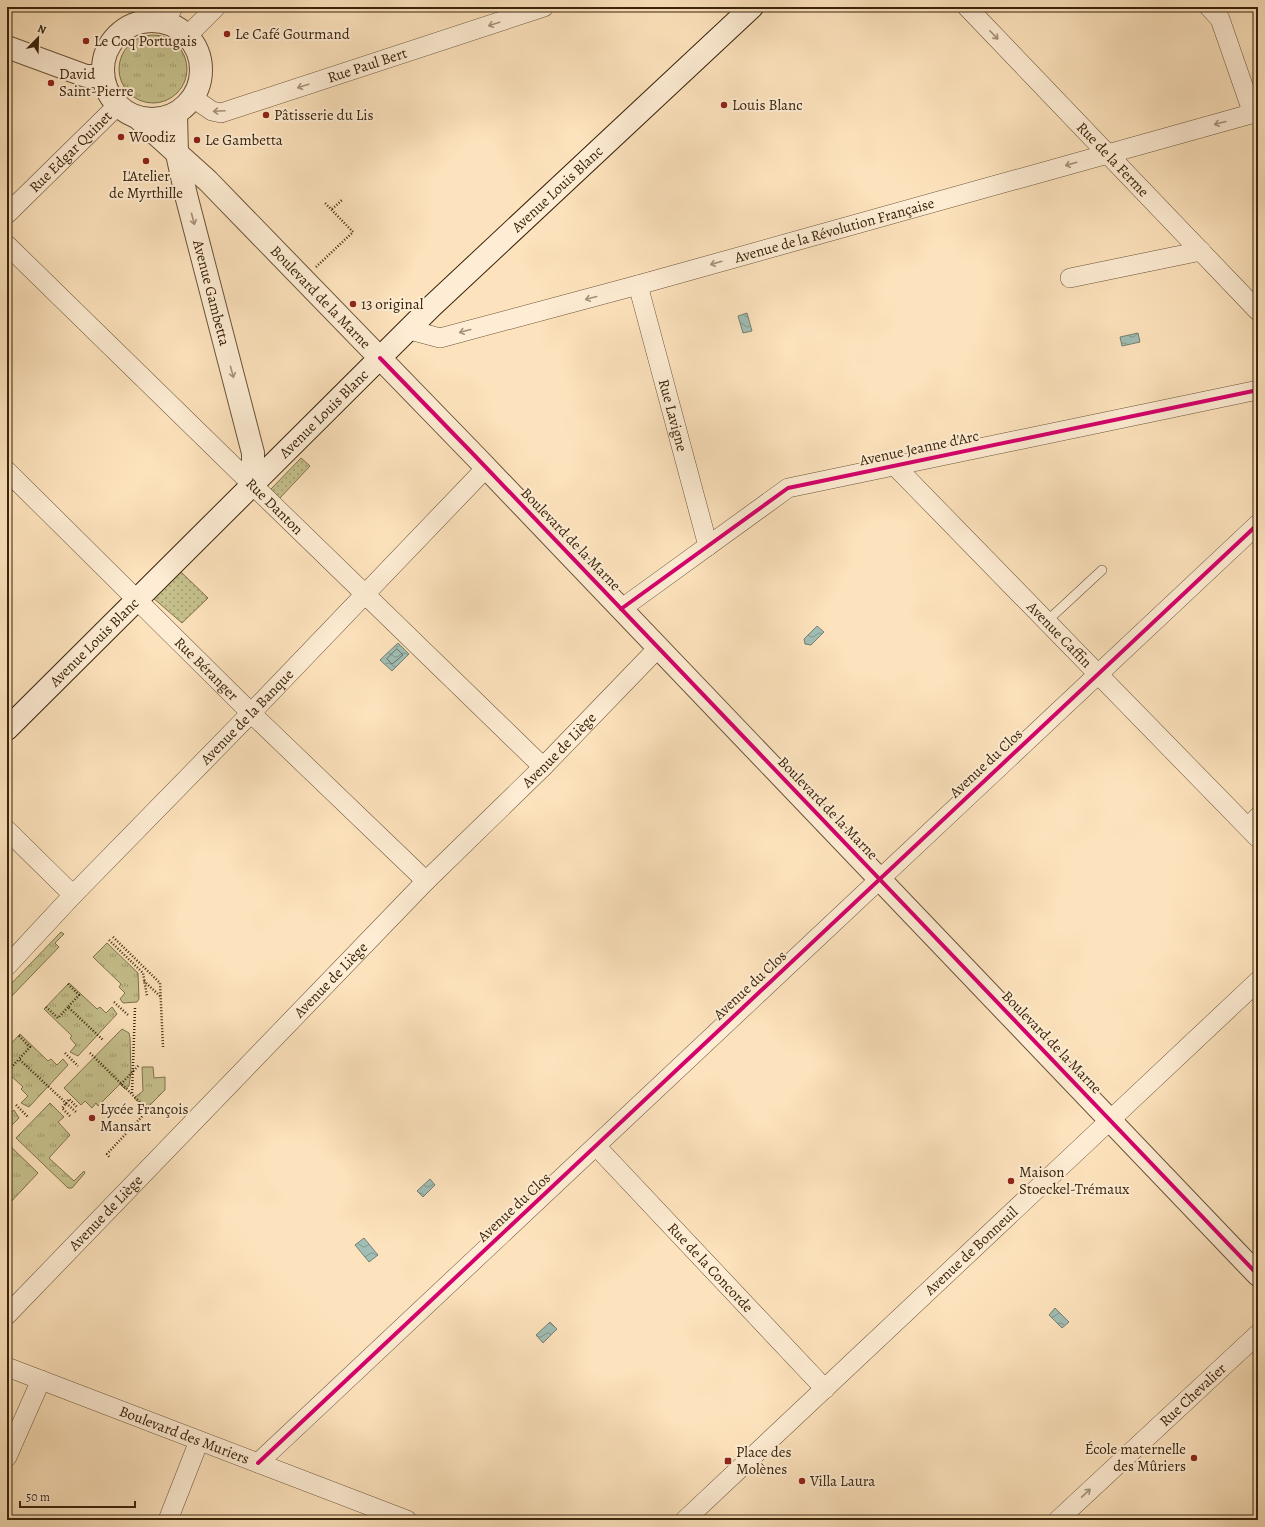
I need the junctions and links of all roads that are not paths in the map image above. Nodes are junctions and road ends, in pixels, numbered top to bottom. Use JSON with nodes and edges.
{"nodes":[{"id":1,"x":216,"y":7,"type":"edge"},
{"id":2,"x":544,"y":7,"type":"edge"},
{"id":3,"x":752,"y":7,"type":"edge"},
{"id":4,"x":967,"y":7,"type":"edge"},
{"id":5,"x":1209,"y":7,"type":"edge"},
{"id":6,"x":140,"y":14,"type":"edge"},
{"id":7,"x":169,"y":14,"type":"edge"},
{"id":8,"x":188,"y":35,"type":"junction"},
{"id":9,"x":7,"y":47,"type":"edge"},
{"id":10,"x":102,"y":76,"type":"junction"},
{"id":11,"x":193,"y":98,"type":"junction"},
{"id":12,"x":117,"y":106,"type":"junction"},
{"id":13,"x":1255,"y":113,"type":"edge"},
{"id":14,"x":176,"y":114,"type":"junction"},
{"id":15,"x":138,"y":118,"type":"junction"},
{"id":16,"x":178,"y":154,"type":"junction"},
{"id":17,"x":1108,"y":154,"type":"junction"},
{"id":18,"x":7,"y":214,"type":"edge"},
{"id":19,"x":7,"y":246,"type":"edge"},
{"id":20,"x":1201,"y":251,"type":"junction"},
{"id":21,"x":1070,"y":278,"type":"dead end"},
{"id":22,"x":638,"y":285,"type":"junction"},
{"id":23,"x":1258,"y":311,"type":"edge"},
{"id":24,"x":410,"y":330,"type":"junction"},
{"id":25,"x":380,"y":358,"type":"junction"},
{"id":26,"x":1258,"y":390,"type":"edge"},
{"id":27,"x":894,"y":465,"type":"junction"},
{"id":28,"x":486,"y":468,"type":"junction"},
{"id":29,"x":7,"y":471,"type":"edge"},
{"id":30,"x":253,"y":483,"type":"junction"},
{"id":31,"x":1258,"y":524,"type":"edge"},
{"id":32,"x":708,"y":546,"type":"junction"},
{"id":33,"x":1102,"y":570,"type":"dead end"},
{"id":34,"x":365,"y":596,"type":"junction"},
{"id":35,"x":138,"y":599,"type":"junction"},
{"id":36,"x":620,"y":609,"type":"junction"},
{"id":37,"x":1046,"y":622,"type":"junction"},
{"id":38,"x":658,"y":648,"type":"junction"},
{"id":39,"x":1098,"y":676,"type":"junction"},
{"id":40,"x":252,"y":713,"type":"junction"},
{"id":41,"x":7,"y":729,"type":"edge"},
{"id":42,"x":543,"y":766,"type":"junction"},
{"id":43,"x":1258,"y":810,"type":"edge"},
{"id":44,"x":1244,"y":824,"type":"junction"},
{"id":45,"x":7,"y":830,"type":"edge"},
{"id":46,"x":1258,"y":838,"type":"edge"},
{"id":47,"x":879,"y":880,"type":"junction"},
{"id":48,"x":426,"y":881,"type":"junction"},
{"id":49,"x":73,"y":895,"type":"junction"},
{"id":50,"x":7,"y":966,"type":"edge"},
{"id":51,"x":1258,"y":981,"type":"edge"},
{"id":52,"x":1110,"y":1121,"type":"junction"},
{"id":53,"x":596,"y":1146,"type":"junction"},
{"id":54,"x":1258,"y":1275,"type":"edge"},
{"id":55,"x":7,"y":1315,"type":"edge"},
{"id":56,"x":1258,"y":1334,"type":"edge"},
{"id":57,"x":7,"y":1367,"type":"edge"},
{"id":58,"x":41,"y":1380,"type":"junction"},
{"id":59,"x":825,"y":1389,"type":"junction"},
{"id":60,"x":199,"y":1441,"type":"junction"},
{"id":61,"x":7,"y":1457,"type":"edge"},
{"id":62,"x":258,"y":1463,"type":"junction"},
{"id":63,"x":168,"y":1520,"type":"edge"},
{"id":64,"x":407,"y":1520,"type":"edge"},
{"id":65,"x":685,"y":1520,"type":"edge"},
{"id":66,"x":1058,"y":1520,"type":"edge"}],
"edges":[{"from":1,"to":8,"type":"street"},
{"from":2,"to":11,"type":"street","name":"Rue Paul Bert","one_way":true},
{"from":3,"to":24,"type":"street","name":"Avenue Louis Blanc"},
{"from":4,"to":17,"type":"street","name":"Rue de la Ferme","one_way":true},
{"from":5,"to":13,"type":"street"},
{"from":6,"to":7,"type":"street"},
{"from":6,"to":10,"type":"street"},
{"from":7,"to":8,"type":"street"},
{"from":8,"to":11,"type":"street"},
{"from":9,"to":10,"type":"street"},
{"from":10,"to":12,"type":"street"},
{"from":11,"to":14,"type":"street"},
{"from":12,"to":15,"type":"street"},
{"from":12,"to":18,"type":"street","name":"Rue Edgar Quinet"},
{"from":13,"to":17,"type":"street","name":"Avenue de la Révolution Française","one_way":true},
{"from":14,"to":15,"type":"street"},
{"from":14,"to":16,"type":"street","name":"Avenue Gambetta"},
{"from":15,"to":16,"type":"street"},
{"from":16,"to":25,"type":"street","name":"Boulevard de la Marne"},
{"from":16,"to":30,"type":"street","name":"Avenue Gambetta","one_way":true},
{"from":17,"to":20,"type":"street","name":"Rue de la Ferme"},
{"from":17,"to":22,"type":"street","name":"Avenue de la Révolution Française","one_way":true},
{"from":19,"to":30,"type":"street","name":"Rue Danton"},
{"from":20,"to":21,"type":"street"},
{"from":20,"to":23,"type":"street","name":"Rue de la Ferme"},
{"from":22,"to":24,"type":"street","name":"Avenue de la Révolution Française","one_way":true},
{"from":22,"to":32,"type":"street","name":"Rue Lavigne"},
{"from":24,"to":25,"type":"street","name":"Avenue Louis Blanc"},
{"from":25,"to":28,"type":"street","name":"Boulevard de la Marne"},
{"from":25,"to":30,"type":"street","name":"Avenue Louis Blanc"},
{"from":26,"to":27,"type":"street","name":"Avenue Jeanne d'Arc"},
{"from":27,"to":32,"type":"street","name":"Avenue Jeanne d'Arc"},
{"from":27,"to":37,"type":"street","name":"Avenue Caffin"},
{"from":28,"to":34,"type":"street","name":"Avenue de la Banque"},
{"from":28,"to":36,"type":"street","name":"Boulevard de la Marne"},
{"from":29,"to":35,"type":"street","name":"Rue Béranger"},
{"from":30,"to":34,"type":"street","name":"Rue Danton"},
{"from":30,"to":35,"type":"street","name":"Avenue Louis Blanc"},
{"from":31,"to":39,"type":"street","name":"Avenue du Clos"},
{"from":32,"to":36,"type":"street","name":"Avenue Jeanne d'Arc"},
{"from":33,"to":37,"type":"lane"},
{"from":34,"to":40,"type":"street","name":"Avenue de la Banque"},
{"from":34,"to":42,"type":"street","name":"Rue Danton"},
{"from":35,"to":40,"type":"street","name":"Rue Béranger"},
{"from":35,"to":41,"type":"street","name":"Avenue Louis Blanc"},
{"from":36,"to":38,"type":"street","name":"Boulevard de la Marne"},
{"from":37,"to":39,"type":"street","name":"Avenue Caffin"},
{"from":38,"to":42,"type":"street","name":"Avenue de Liège"},
{"from":38,"to":47,"type":"street","name":"Boulevard de la Marne"},
{"from":39,"to":44,"type":"street","name":"Avenue Caffin"},
{"from":39,"to":47,"type":"street","name":"Avenue du Clos"},
{"from":40,"to":48,"type":"street","name":"Rue Béranger"},
{"from":40,"to":49,"type":"street","name":"Avenue de la Banque"},
{"from":42,"to":48,"type":"street","name":"Avenue de Liège"},
{"from":43,"to":44,"type":"lane"},
{"from":44,"to":46,"type":"street","name":"Avenue Caffin"},
{"from":45,"to":49,"type":"street"},
{"from":47,"to":52,"type":"street","name":"Boulevard de la Marne"},
{"from":47,"to":53,"type":"street","name":"Avenue du Clos"},
{"from":48,"to":55,"type":"street","name":"Avenue de Liège"},
{"from":49,"to":50,"type":"street","name":"Avenue de la Banque"},
{"from":51,"to":52,"type":"street","name":"Avenue de Bonneuil"},
{"from":52,"to":54,"type":"street","name":"Boulevard de la Marne"},
{"from":52,"to":59,"type":"street","name":"Avenue de Bonneuil"},
{"from":53,"to":59,"type":"street","name":"Rue de la Concorde"},
{"from":53,"to":62,"type":"street","name":"Avenue du Clos"},
{"from":66,"to":56,"type":"street","name":"Rue Chevalier","one_way":true},
{"from":57,"to":58,"type":"street","name":"Boulevard des Muriers"},
{"from":58,"to":60,"type":"street","name":"Boulevard des Muriers"},
{"from":58,"to":61,"type":"street"},
{"from":59,"to":65,"type":"street","name":"Avenue de Bonneuil"},
{"from":60,"to":62,"type":"street","name":"Boulevard des Muriers"},
{"from":60,"to":63,"type":"street"},
{"from":62,"to":64,"type":"street","name":"Boulevard des Muriers"}]}
